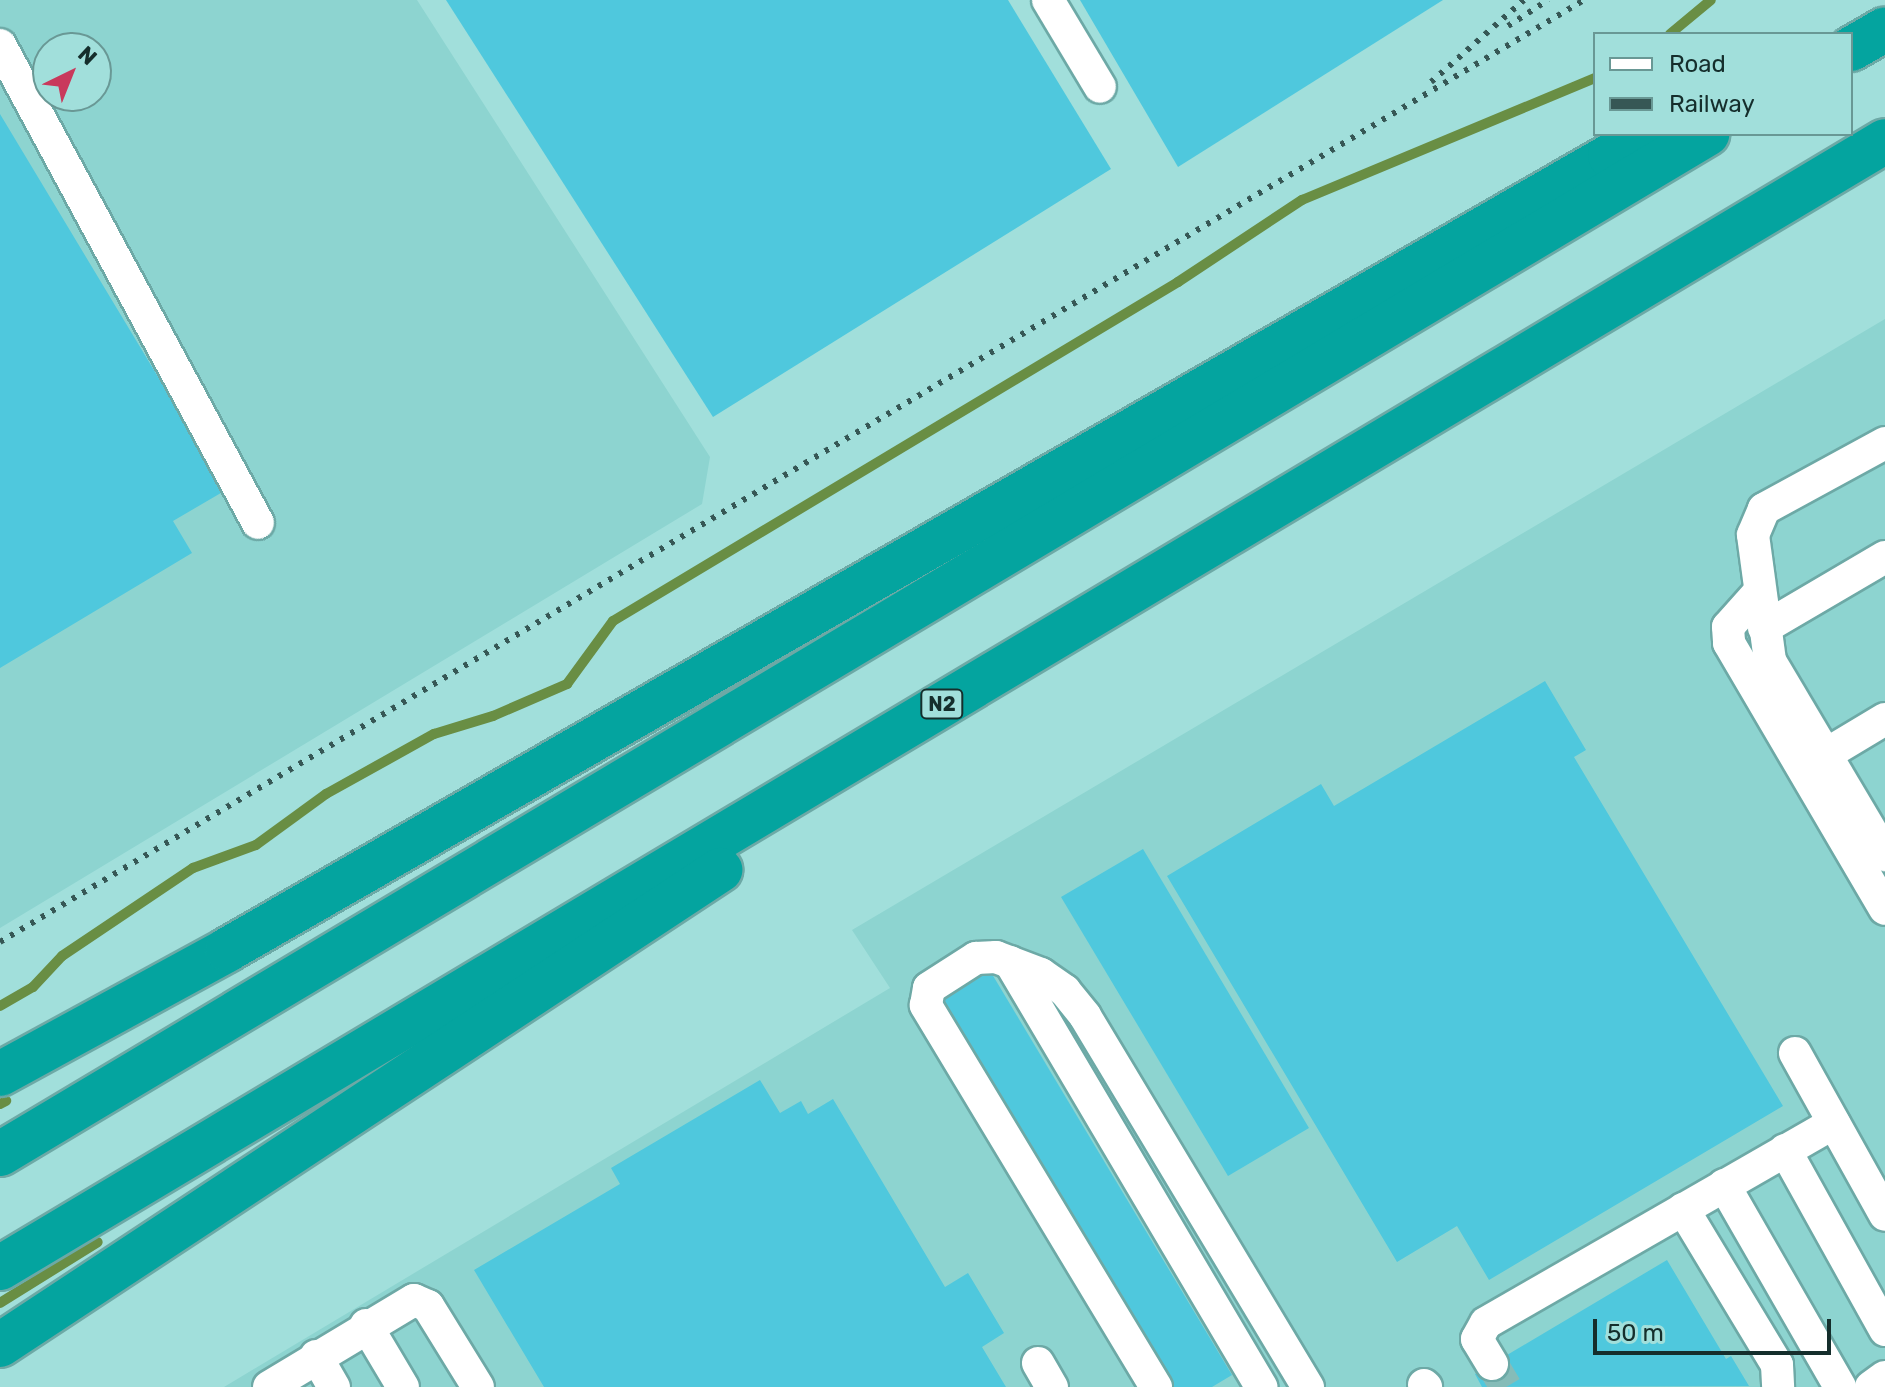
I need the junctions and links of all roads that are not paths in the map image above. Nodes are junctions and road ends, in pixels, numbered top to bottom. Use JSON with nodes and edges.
{"nodes":[{"id":1,"x":1048,"y":0,"type":"edge"},
{"id":2,"x":1885,"y":29,"type":"edge"},
{"id":3,"x":0,"y":45,"type":"edge"},
{"id":4,"x":1853,"y":48,"type":"edge"},
{"id":5,"x":1100,"y":87,"type":"dead end"},
{"id":6,"x":1703,"y":136,"type":"edge"},
{"id":7,"x":1885,"y":141,"type":"edge"},
{"id":8,"x":1885,"y":443,"type":"edge"},
{"id":9,"x":258,"y":523,"type":"dead end"},
{"id":10,"x":1885,"y":557,"type":"edge"},
{"id":11,"x":1760,"y":591,"type":"junction"},
{"id":12,"x":1764,"y":628,"type":"junction"},
{"id":13,"x":1023,"y":656,"type":"junction"},
{"id":14,"x":1885,"y":719,"type":"edge"},
{"id":15,"x":1825,"y":755,"type":"junction"},
{"id":16,"x":1885,"y":855,"type":"edge"},
{"id":17,"x":1885,"y":909,"type":"edge"},
{"id":18,"x":1010,"y":962,"type":"junction"},
{"id":19,"x":1795,"y":1053,"type":"dead end"},
{"id":20,"x":0,"y":1074,"type":"edge"},
{"id":21,"x":1834,"y":1123,"type":"junction"},
{"id":22,"x":1785,"y":1150,"type":"junction"},
{"id":23,"x":0,"y":1154,"type":"edge"},
{"id":24,"x":1724,"y":1185,"type":"junction"},
{"id":25,"x":1683,"y":1209,"type":"junction"},
{"id":26,"x":1885,"y":1215,"type":"edge"},
{"id":27,"x":0,"y":1268,"type":"edge"},
{"id":28,"x":366,"y":1325,"type":"junction"},
{"id":29,"x":1885,"y":1330,"type":"edge"},
{"id":30,"x":1810,"y":1340,"type":"junction"},
{"id":31,"x":0,"y":1345,"type":"edge"},
{"id":32,"x":316,"y":1356,"type":"junction"},
{"id":33,"x":1492,"y":1364,"type":"tunnel mouth"},
{"id":34,"x":1777,"y":1376,"type":"edge"},
{"id":35,"x":1885,"y":1377,"type":"edge"},
{"id":36,"x":269,"y":1387,"type":"edge"},
{"id":37,"x":334,"y":1387,"type":"edge"},
{"id":38,"x":403,"y":1387,"type":"edge"},
{"id":39,"x":478,"y":1387,"type":"edge"},
{"id":40,"x":1156,"y":1387,"type":"edge"},
{"id":41,"x":1261,"y":1387,"type":"edge"},
{"id":42,"x":1308,"y":1387,"type":"edge"},
{"id":43,"x":1840,"y":1387,"type":"edge"},
{"id":44,"x":1871,"y":1387,"type":"edge"}],
"edges":[{"from":1,"to":5,"type":"lane"},
{"from":2,"to":4,"type":"highway"},
{"from":3,"to":9,"type":"lane"},
{"from":6,"to":20,"type":"highway"},
{"from":6,"to":23,"type":"highway"},
{"from":7,"to":13,"type":"highway","number":"N2"},
{"from":8,"to":11,"type":"lane"},
{"from":10,"to":12,"type":"lane"},
{"from":11,"to":12,"type":"lane"},
{"from":11,"to":17,"type":"lane"},
{"from":12,"to":15,"type":"lane"},
{"from":13,"to":27,"type":"highway","number":"N2"},
{"from":13,"to":31,"type":"highway"},
{"from":14,"to":15,"type":"lane"},
{"from":15,"to":16,"type":"lane"},
{"from":18,"to":40,"type":"lane"},
{"from":18,"to":41,"type":"lane"},
{"from":18,"to":42,"type":"lane"},
{"from":19,"to":21,"type":"lane"},
{"from":21,"to":22,"type":"lane"},
{"from":21,"to":26,"type":"lane"},
{"from":22,"to":24,"type":"lane"},
{"from":22,"to":29,"type":"lane"},
{"from":24,"to":25,"type":"lane"},
{"from":24,"to":30,"type":"lane"},
{"from":25,"to":33,"type":"lane"},
{"from":25,"to":34,"type":"lane"},
{"from":28,"to":32,"type":"lane"},
{"from":28,"to":38,"type":"lane"},
{"from":28,"to":39,"type":"lane"},
{"from":30,"to":34,"type":"lane"},
{"from":30,"to":43,"type":"lane"},
{"from":32,"to":36,"type":"lane"},
{"from":32,"to":37,"type":"lane"},
{"from":35,"to":44,"type":"lane"}]}
